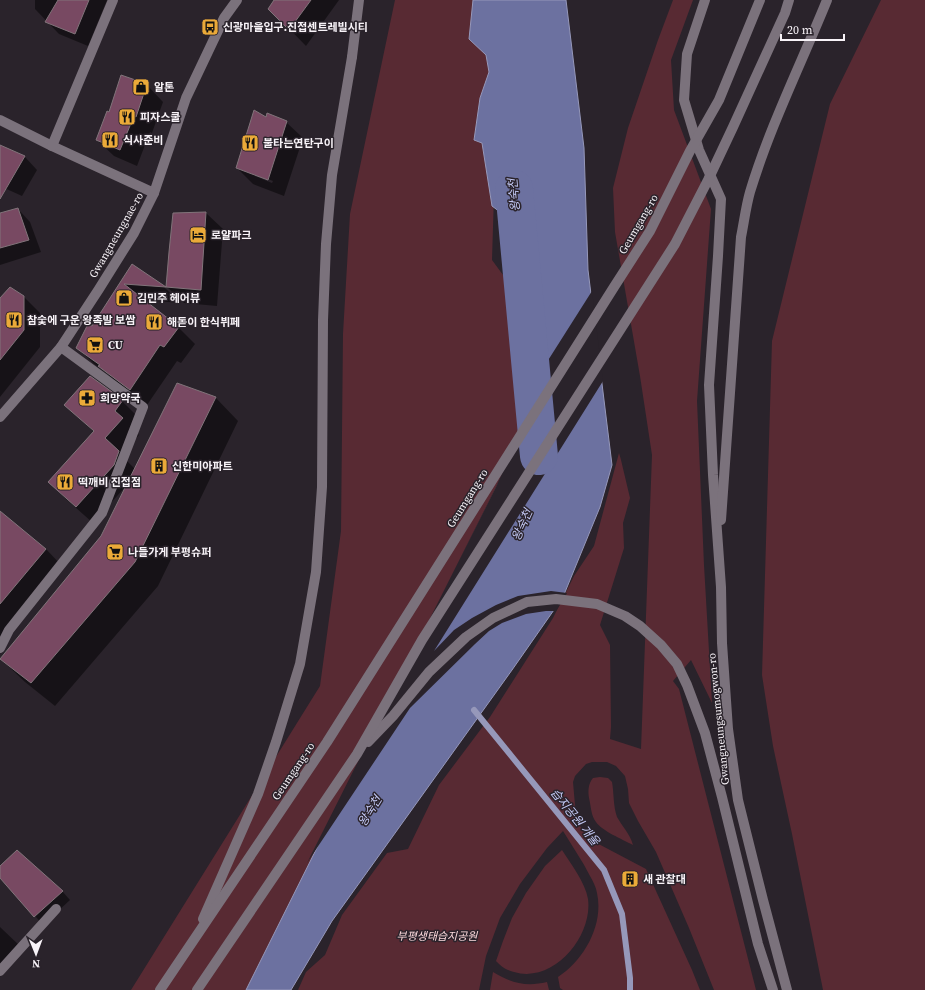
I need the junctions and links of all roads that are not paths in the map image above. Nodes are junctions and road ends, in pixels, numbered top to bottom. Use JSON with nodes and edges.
{"nodes":[{"id":1,"x":113,"y":0,"type":"edge"},
{"id":2,"x":237,"y":0,"type":"edge"},
{"id":3,"x":359,"y":0,"type":"edge"},
{"id":4,"x":705,"y":0,"type":"edge"},
{"id":5,"x":760,"y":0,"type":"edge"},
{"id":6,"x":789,"y":0,"type":"edge"},
{"id":7,"x":827,"y":0,"type":"edge"},
{"id":8,"x":0,"y":120,"type":"edge"},
{"id":9,"x":52,"y":146,"type":"junction"},
{"id":10,"x":154,"y":193,"type":"junction"},
{"id":11,"x":60,"y":347,"type":"junction"},
{"id":12,"x":0,"y":416,"type":"edge"},
{"id":13,"x":718,"y":560,"type":"junction"},
{"id":14,"x":0,"y":648,"type":"edge"},
{"id":15,"x":356,"y":754,"type":"junction"},
{"id":16,"x":56,"y":909,"type":"dead end"},
{"id":17,"x":191,"y":945,"type":"junction"},
{"id":18,"x":0,"y":971,"type":"edge"},
{"id":19,"x":160,"y":990,"type":"edge"},
{"id":20,"x":197,"y":990,"type":"edge"},
{"id":21,"x":773,"y":990,"type":"edge"},
{"id":22,"x":787,"y":990,"type":"edge"}],
"edges":[{"from":1,"to":9,"type":"main road"},
{"from":2,"to":10,"type":"main road","name":"Gwangneungnae-ro"},
{"from":3,"to":17,"type":"main road"},
{"from":4,"to":13,"type":"main road"},
{"from":5,"to":17,"type":"main road","name":"Geumgang-ro"},
{"from":6,"to":15,"type":"main road"},
{"from":7,"to":13,"type":"main road"},
{"from":8,"to":9,"type":"main road"},
{"from":9,"to":10,"type":"main road"},
{"from":10,"to":11,"type":"main road","name":"Gwangneungnae-ro"},
{"from":11,"to":12,"type":"main road","name":"Gwangneungnae-ro"},
{"from":11,"to":14,"type":"main road"},
{"from":13,"to":22,"type":"main road","name":"Gwangneungsumogwon-ro"},
{"from":15,"to":20,"type":"main road"},
{"from":15,"to":21,"type":"main road"},
{"from":16,"to":18,"type":"main road"},
{"from":17,"to":19,"type":"main road","name":"Geumgang-ro"}]}
